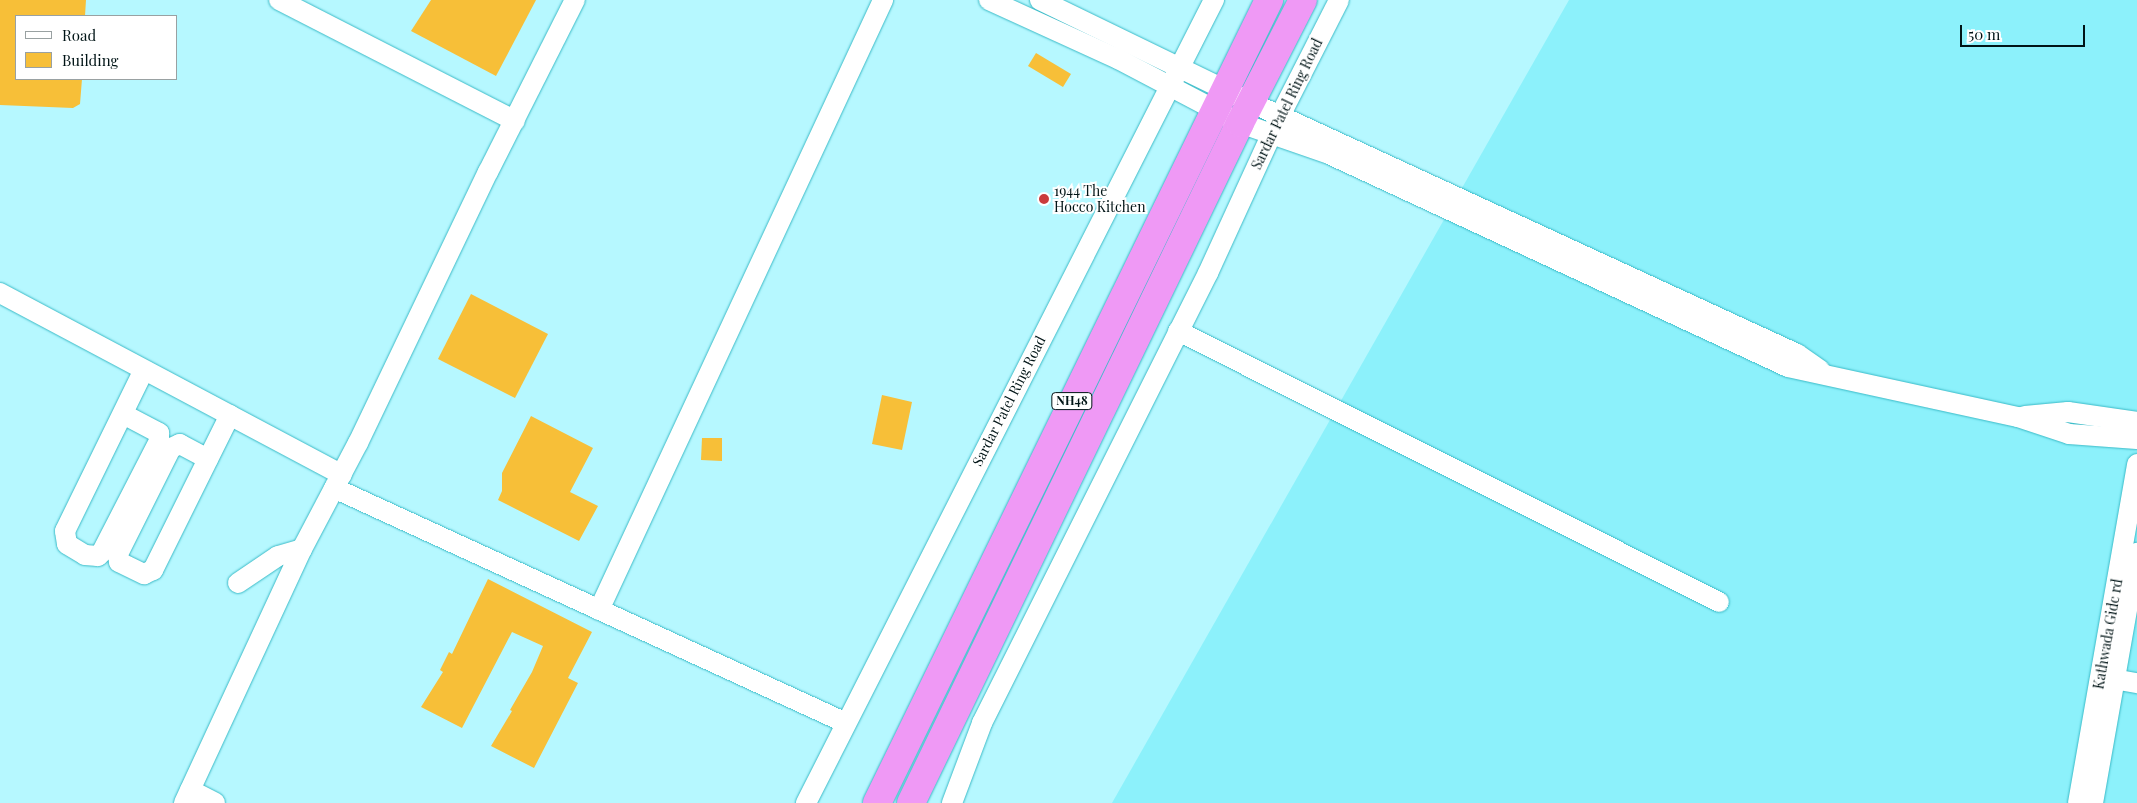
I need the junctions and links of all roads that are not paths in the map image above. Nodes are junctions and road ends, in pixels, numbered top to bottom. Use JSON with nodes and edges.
{"nodes":[{"id":1,"x":279,"y":0,"type":"edge"},
{"id":2,"x":575,"y":0,"type":"edge"},
{"id":3,"x":883,"y":0,"type":"edge"},
{"id":4,"x":989,"y":0,"type":"edge"},
{"id":5,"x":1040,"y":0,"type":"edge"},
{"id":6,"x":1214,"y":0,"type":"edge"},
{"id":7,"x":1270,"y":0,"type":"edge"},
{"id":8,"x":1303,"y":0,"type":"edge"},
{"id":9,"x":1338,"y":0,"type":"edge"},
{"id":10,"x":1182,"y":67,"type":"junction"},
{"id":11,"x":1169,"y":85,"type":"junction"},
{"id":12,"x":1220,"y":99,"type":"junction"},
{"id":13,"x":1246,"y":113,"type":"junction"},
{"id":14,"x":1280,"y":116,"type":"junction"},
{"id":15,"x":515,"y":121,"type":"junction"},
{"id":16,"x":1272,"y":134,"type":"junction"},
{"id":17,"x":0,"y":293,"type":"edge"},
{"id":18,"x":1178,"y":331,"type":"junction"},
{"id":19,"x":144,"y":370,"type":"junction"},
{"id":20,"x":1825,"y":374,"type":"junction"},
{"id":21,"x":123,"y":414,"type":"junction"},
{"id":22,"x":230,"y":415,"type":"junction"},
{"id":23,"x":2018,"y":417,"type":"junction"},
{"id":24,"x":2137,"y":422,"type":"edge"},
{"id":25,"x":2137,"y":439,"type":"edge"},
{"id":26,"x":208,"y":459,"type":"junction"},
{"id":27,"x":2137,"y":464,"type":"edge"},
{"id":28,"x":338,"y":482,"type":"junction"},
{"id":29,"x":302,"y":549,"type":"junction"},
{"id":30,"x":2137,"y":553,"type":"edge"},
{"id":31,"x":238,"y":583,"type":"dead end"},
{"id":32,"x":1719,"y":602,"type":"dead end"},
{"id":33,"x":598,"y":610,"type":"junction"},
{"id":34,"x":2108,"y":678,"type":"junction"},
{"id":35,"x":2137,"y":683,"type":"edge"},
{"id":36,"x":846,"y":723,"type":"junction"},
{"id":37,"x":187,"y":797,"type":"edge"},
{"id":38,"x":216,"y":803,"type":"edge"},
{"id":39,"x":806,"y":803,"type":"edge"},
{"id":40,"x":877,"y":803,"type":"edge"},
{"id":41,"x":911,"y":803,"type":"edge"},
{"id":42,"x":952,"y":803,"type":"edge"},
{"id":43,"x":2078,"y":803,"type":"edge"},
{"id":44,"x":2093,"y":803,"type":"edge"}],
"edges":[{"from":1,"to":15,"type":"street"},
{"from":2,"to":15,"type":"street"},
{"from":3,"to":33,"type":"street"},
{"from":4,"to":11,"type":"street"},
{"from":5,"to":10,"type":"street"},
{"from":6,"to":10,"type":"street","name":"Sardar Patel Ring Road"},
{"from":7,"to":12,"type":"highway","number":"NH48"},
{"from":8,"to":13,"type":"highway","number":"NH48"},
{"from":9,"to":14,"type":"street","name":"Sardar Patel Ring Road"},
{"from":10,"to":11,"type":"street","name":"Sardar Patel Ring Road"},
{"from":10,"to":12,"type":"street"},
{"from":11,"to":12,"type":"street"},
{"from":11,"to":36,"type":"street","name":"Sardar Patel Ring Road"},
{"from":12,"to":13,"type":"street"},
{"from":12,"to":40,"type":"highway","number":"NH48"},
{"from":13,"to":14,"type":"street"},
{"from":13,"to":16,"type":"street"},
{"from":13,"to":41,"type":"highway","number":"NH48"},
{"from":14,"to":16,"type":"street","name":"Sardar Patel Ring Road"},
{"from":14,"to":20,"type":"street"},
{"from":15,"to":28,"type":"street"},
{"from":16,"to":18,"type":"street","name":"Sardar Patel Ring Road"},
{"from":16,"to":20,"type":"street"},
{"from":17,"to":19,"type":"street"},
{"from":18,"to":32,"type":"street"},
{"from":18,"to":42,"type":"street","name":"Sardar Patel Ring Road"},
{"from":19,"to":21,"type":"street"},
{"from":19,"to":22,"type":"street"},
{"from":20,"to":23,"type":"street"},
{"from":21,"to":21,"type":"street"},
{"from":22,"to":26,"type":"street"},
{"from":22,"to":28,"type":"street"},
{"from":23,"to":24,"type":"street"},
{"from":23,"to":25,"type":"street"},
{"from":26,"to":26,"type":"street"},
{"from":27,"to":34,"type":"street","name":"Kathwada Gidc rd"},
{"from":28,"to":29,"type":"street"},
{"from":28,"to":33,"type":"street"},
{"from":29,"to":31,"type":"street"},
{"from":29,"to":37,"type":"street"},
{"from":30,"to":34,"type":"street"},
{"from":33,"to":36,"type":"street"},
{"from":34,"to":35,"type":"street"},
{"from":34,"to":43,"type":"street","name":"Kathwada Gidc rd"},
{"from":34,"to":44,"type":"street"},
{"from":36,"to":39,"type":"street","name":"Sardar Patel Ring Road"},
{"from":37,"to":38,"type":"street"}]}
